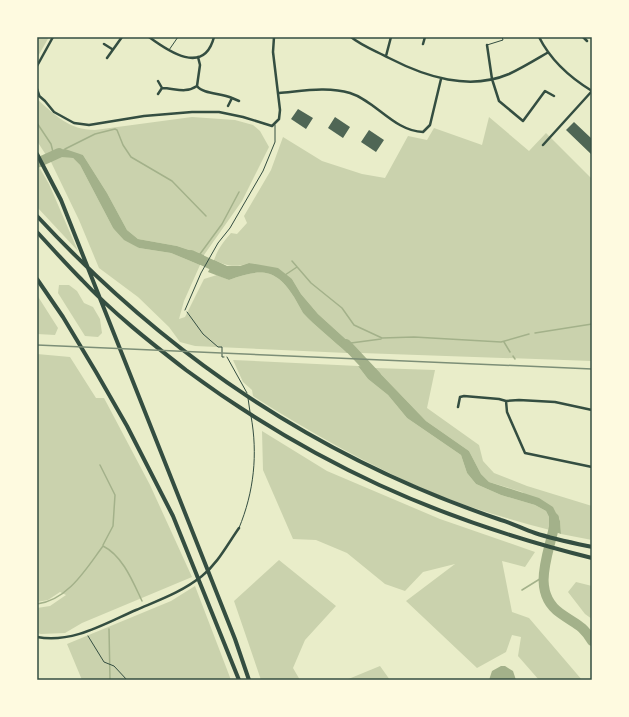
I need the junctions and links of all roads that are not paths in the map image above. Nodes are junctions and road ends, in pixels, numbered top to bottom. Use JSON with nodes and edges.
{"nodes":[{"id":1,"x":54,"y":37,"type":"edge"},
{"id":2,"x":122,"y":37,"type":"edge"},
{"id":3,"x":149,"y":37,"type":"edge"},
{"id":4,"x":178,"y":37,"type":"edge"},
{"id":5,"x":214,"y":37,"type":"edge"},
{"id":6,"x":274,"y":37,"type":"edge"},
{"id":7,"x":351,"y":37,"type":"edge"},
{"id":8,"x":391,"y":37,"type":"edge"},
{"id":9,"x":425,"y":37,"type":"edge"},
{"id":10,"x":502,"y":37,"type":"edge"},
{"id":11,"x":539,"y":37,"type":"edge"},
{"id":12,"x":583,"y":37,"type":"edge"},
{"id":13,"x":587,"y":41,"type":"dead end"},
{"id":14,"x":104,"y":44,"type":"dead end"},
{"id":15,"x":423,"y":44,"type":"dead end"},
{"id":16,"x":487,"y":45,"type":"joint"},
{"id":17,"x":112,"y":49,"type":"junction"},
{"id":18,"x":168,"y":51,"type":"junction"},
{"id":19,"x":547,"y":53,"type":"junction"},
{"id":20,"x":198,"y":56,"type":"junction"},
{"id":21,"x":386,"y":56,"type":"junction"},
{"id":22,"x":107,"y":58,"type":"dead end"},
{"id":23,"x":37,"y":66,"type":"edge"},
{"id":24,"x":441,"y":79,"type":"junction"},
{"id":25,"x":492,"y":80,"type":"junction"},
{"id":26,"x":158,"y":81,"type":"dead end"},
{"id":27,"x":197,"y":86,"type":"junction"},
{"id":28,"x":162,"y":88,"type":"junction"},
{"id":29,"x":37,"y":89,"type":"edge"},
{"id":30,"x":592,"y":91,"type":"edge"},
{"id":31,"x":279,"y":93,"type":"junction"},
{"id":32,"x":158,"y":94,"type":"dead end"},
{"id":33,"x":38,"y":95,"type":"edge"},
{"id":34,"x":554,"y":96,"type":"dead end"},
{"id":35,"x":232,"y":98,"type":"junction"},
{"id":36,"x":239,"y":101,"type":"dead end"},
{"id":37,"x":228,"y":106,"type":"dead end"},
{"id":38,"x":275,"y":125,"type":"junction"},
{"id":39,"x":543,"y":145,"type":"dead end"},
{"id":40,"x":37,"y":154,"type":"edge"},
{"id":41,"x":37,"y":216,"type":"edge"},
{"id":42,"x":37,"y":232,"type":"edge"},
{"id":43,"x":37,"y":279,"type":"edge"},
{"id":44,"x":185,"y":310,"type":"road end"},
{"id":45,"x":227,"y":357,"type":"road end"},
{"id":46,"x":506,"y":401,"type":"junction"},
{"id":47,"x":458,"y":407,"type":"dead end"},
{"id":48,"x":592,"y":410,"type":"edge"},
{"id":49,"x":592,"y":467,"type":"edge"},
{"id":50,"x":239,"y":528,"type":"joint"},
{"id":51,"x":592,"y":547,"type":"edge"},
{"id":52,"x":592,"y":558,"type":"edge"},
{"id":53,"x":37,"y":637,"type":"edge"},
{"id":54,"x":239,"y":680,"type":"edge"},
{"id":55,"x":249,"y":680,"type":"edge"}],
"edges":[{"from":1,"to":23,"type":"street"},
{"from":2,"to":17,"type":"street"},
{"from":3,"to":18,"type":"street"},
{"from":4,"to":18,"type":"lane"},
{"from":5,"to":20,"type":"street"},
{"from":6,"to":31,"type":"street"},
{"from":7,"to":21,"type":"street"},
{"from":8,"to":21,"type":"street"},
{"from":9,"to":15,"type":"street"},
{"from":10,"to":16,"type":"lane"},
{"from":11,"to":19,"type":"street"},
{"from":12,"to":13,"type":"street"},
{"from":14,"to":17,"type":"street"},
{"from":16,"to":25,"type":"street"},
{"from":17,"to":22,"type":"street"},
{"from":18,"to":20,"type":"street"},
{"from":19,"to":25,"type":"street"},
{"from":19,"to":30,"type":"street"},
{"from":20,"to":27,"type":"street"},
{"from":21,"to":24,"type":"street"},
{"from":24,"to":25,"type":"street"},
{"from":24,"to":31,"type":"street"},
{"from":25,"to":34,"type":"street"},
{"from":26,"to":28,"type":"street"},
{"from":27,"to":28,"type":"street"},
{"from":27,"to":35,"type":"street"},
{"from":28,"to":32,"type":"street"},
{"from":29,"to":33,"type":"street"},
{"from":30,"to":39,"type":"street"},
{"from":31,"to":38,"type":"street"},
{"from":33,"to":38,"type":"street"},
{"from":35,"to":36,"type":"street"},
{"from":35,"to":37,"type":"street"},
{"from":38,"to":44,"type":"lane"},
{"from":40,"to":55,"type":"highway"},
{"from":41,"to":51,"type":"highway"},
{"from":42,"to":52,"type":"highway"},
{"from":43,"to":54,"type":"highway"},
{"from":45,"to":50,"type":"lane"},
{"from":46,"to":47,"type":"street"},
{"from":46,"to":48,"type":"street"},
{"from":46,"to":49,"type":"street"},
{"from":50,"to":53,"type":"street"}]}
